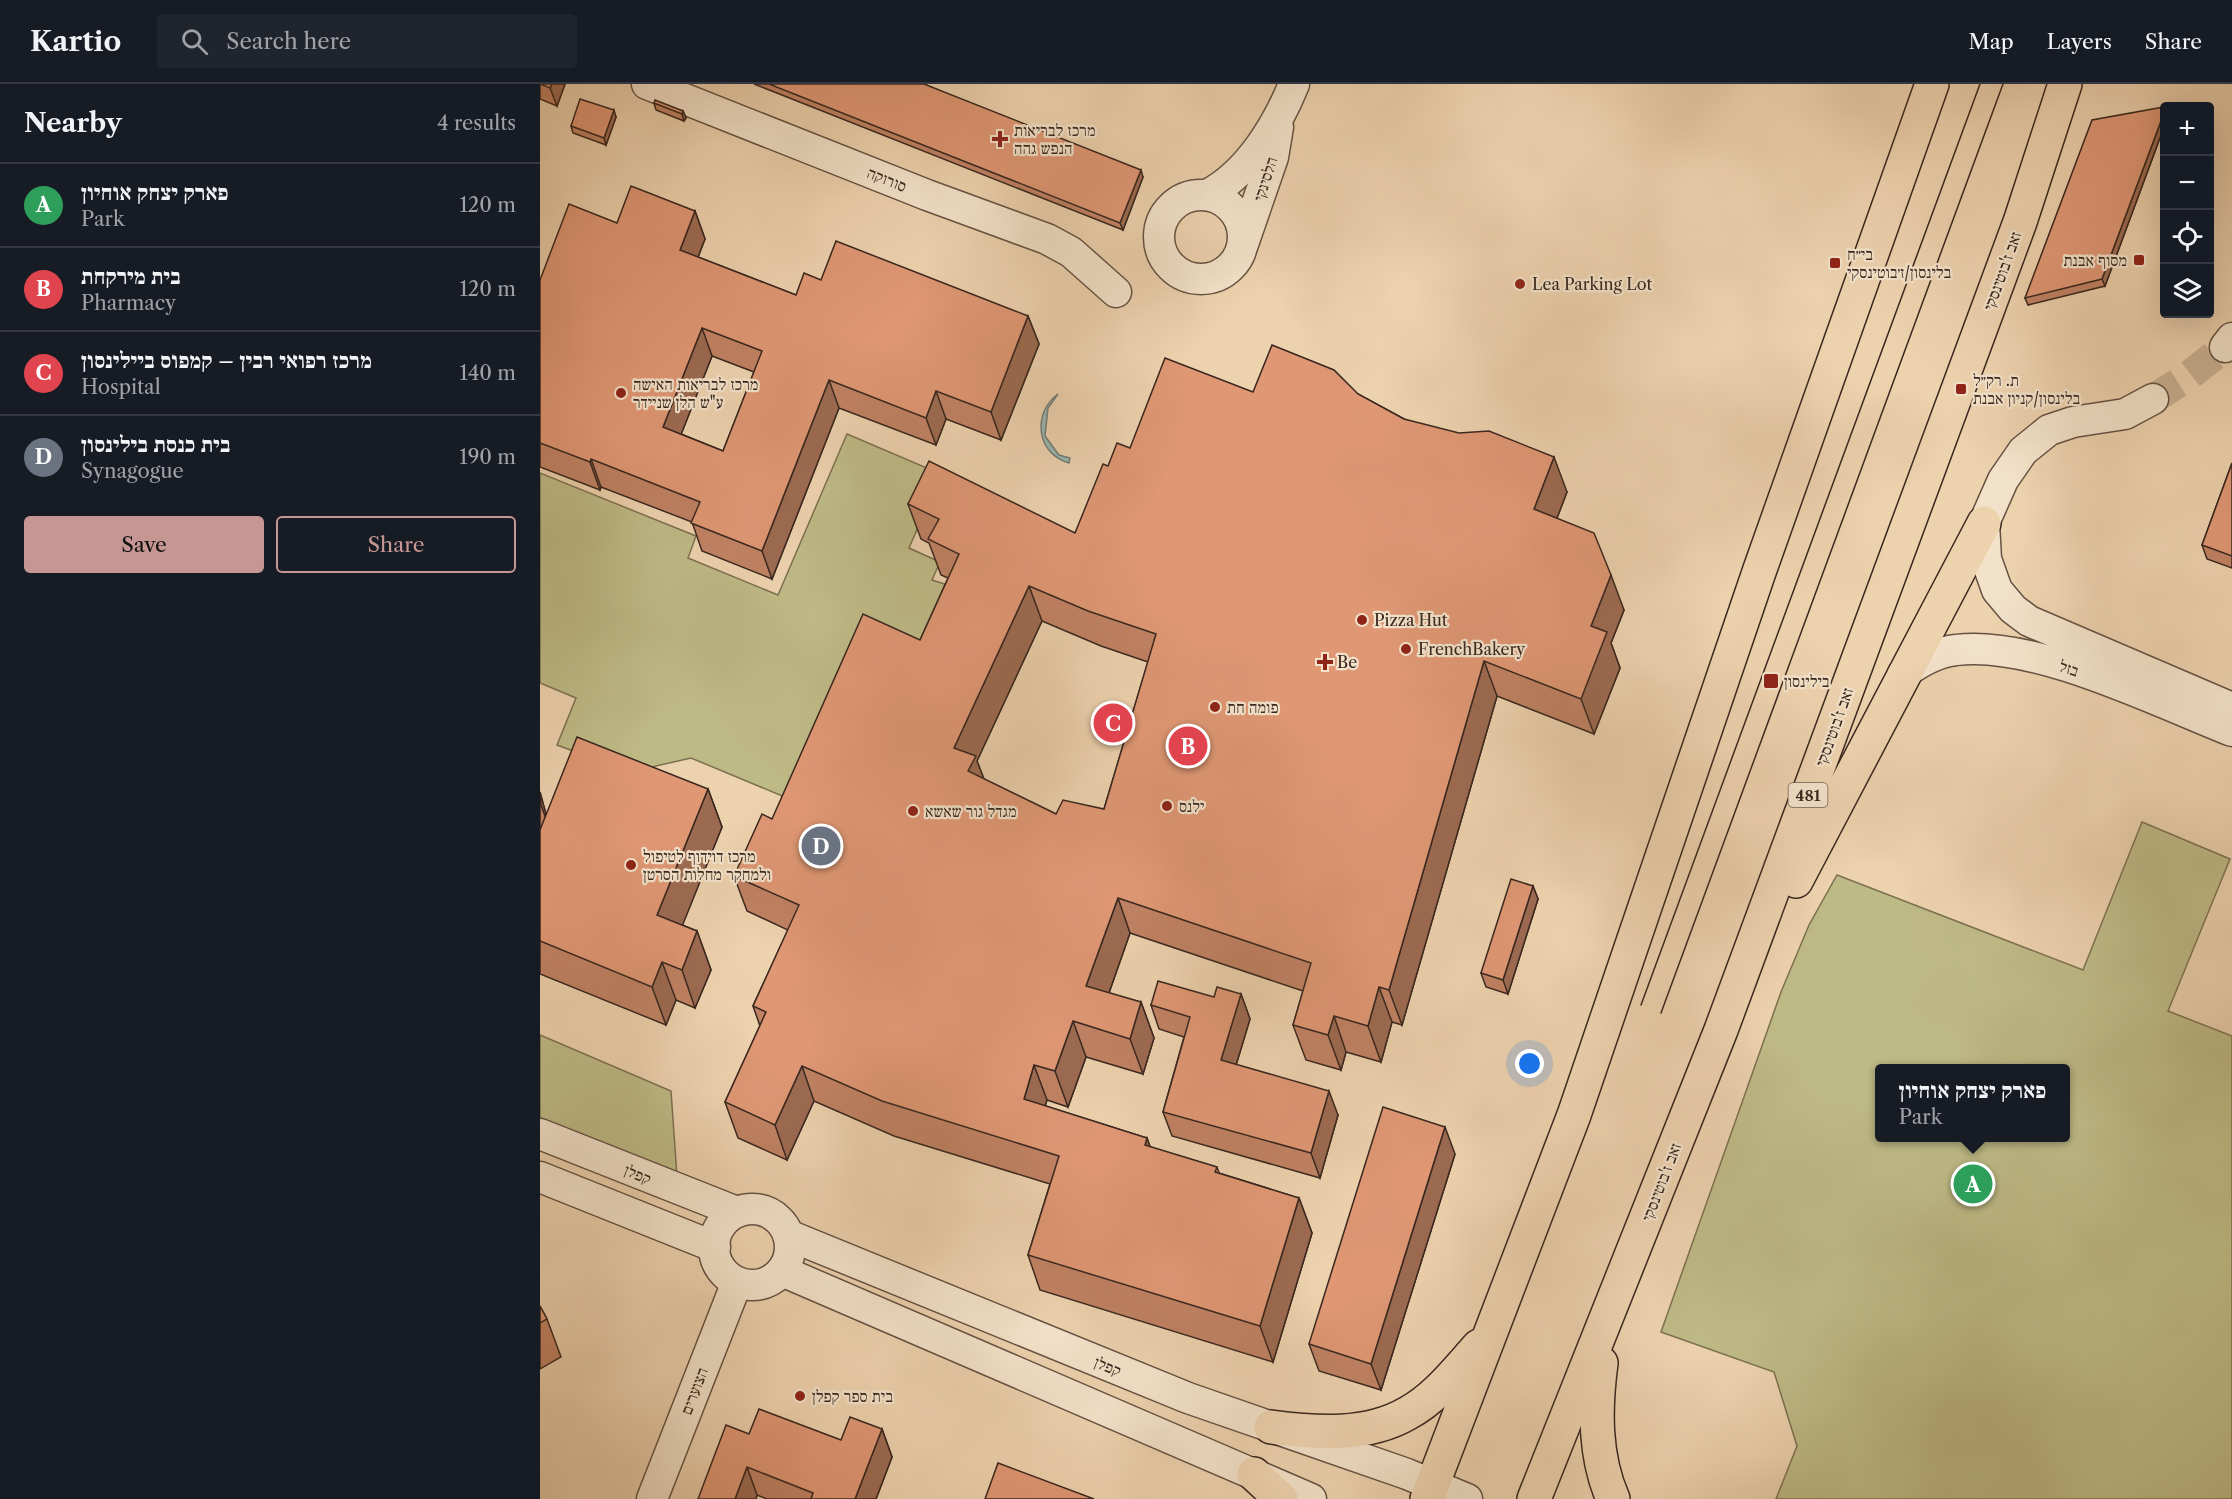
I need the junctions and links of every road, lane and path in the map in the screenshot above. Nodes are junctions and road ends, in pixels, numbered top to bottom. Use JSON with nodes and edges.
{"nodes":[{"id":1,"x":647,"y":84,"type":"edge"},
{"id":2,"x":1294,"y":84,"type":"edge"},
{"id":3,"x":1932,"y":84,"type":"edge"},
{"id":4,"x":2065,"y":84,"type":"edge"},
{"id":5,"x":1281,"y":113,"type":"junction"},
{"id":6,"x":1207,"y":195,"type":"junction"},
{"id":7,"x":1243,"y":244,"type":"junction"},
{"id":8,"x":1116,"y":292,"type":"dead end"},
{"id":9,"x":2153,"y":399,"type":"tunnel mouth"},
{"id":10,"x":1984,"y":523,"type":"junction"},
{"id":11,"x":1903,"y":674,"type":"junction"},
{"id":12,"x":2232,"y":708,"type":"edge"},
{"id":13,"x":2232,"y":732,"type":"edge"},
{"id":14,"x":1721,"y":1030,"type":"junction"},
{"id":15,"x":540,"y":1134,"type":"edge"},
{"id":16,"x":540,"y":1177,"type":"edge"},
{"id":17,"x":737,"y":1212,"type":"junction"},
{"id":18,"x":788,"y":1235,"type":"junction"},
{"id":19,"x":715,"y":1247,"type":"junction"},
{"id":20,"x":782,"y":1271,"type":"junction"},
{"id":21,"x":737,"y":1282,"type":"junction"},
{"id":22,"x":1608,"y":1318,"type":"junction"},
{"id":23,"x":1494,"y":1329,"type":"junction"},
{"id":24,"x":1271,"y":1427,"type":"junction"},
{"id":25,"x":1254,"y":1474,"type":"junction"},
{"id":26,"x":1429,"y":1492,"type":"edge"},
{"id":27,"x":652,"y":1499,"type":"edge"},
{"id":28,"x":1281,"y":1499,"type":"edge"},
{"id":29,"x":1311,"y":1499,"type":"edge"},
{"id":30,"x":1467,"y":1499,"type":"edge"},
{"id":31,"x":1534,"y":1499,"type":"edge"},
{"id":32,"x":1614,"y":1499,"type":"edge"}],
"edges":[{"from":1,"to":8,"type":"street","name":"סורוקה"},
{"from":2,"to":5,"type":"street","name":"הלסינקי"},
{"from":3,"to":23,"type":"main road"},
{"from":4,"to":14,"type":"main road","name":"זאב ז'בוטינסקי","number":"481"},
{"from":5,"to":6,"type":"street","name":"הלסינקי"},
{"from":5,"to":7,"type":"street","name":"הלסינקי"},
{"from":6,"to":7,"type":"street"},
{"from":6,"to":7,"type":"street"},
{"from":9,"to":10,"type":"street"},
{"from":10,"to":11,"type":"main road"},
{"from":10,"to":12,"type":"street","name":"בזל"},
{"from":11,"to":13,"type":"street","name":"בזל"},
{"from":11,"to":14,"type":"main road"},
{"from":14,"to":22,"type":"main road","name":"זאב ז'בוטינסקי","number":"481"},
{"from":15,"to":17,"type":"street","name":"קפלן"},
{"from":16,"to":19,"type":"street"},
{"from":17,"to":18,"type":"street"},
{"from":17,"to":19,"type":"street"},
{"from":18,"to":20,"type":"street"},
{"from":18,"to":24,"type":"street","name":"קפלן"},
{"from":19,"to":21,"type":"street"},
{"from":20,"to":21,"type":"street"},
{"from":20,"to":25,"type":"street"},
{"from":21,"to":27,"type":"street","name":"הצוערים"},
{"from":22,"to":31,"type":"main road","name":"זאב ז'בוטינסקי","number":"481"},
{"from":22,"to":32,"type":"main road"},
{"from":23,"to":24,"type":"main road"},
{"from":23,"to":26,"type":"main road"},
{"from":24,"to":26,"type":"street","name":"קפלן"},
{"from":25,"to":28,"type":"main road"},
{"from":25,"to":29,"type":"street"},
{"from":26,"to":30,"type":"street","name":"קפלן"}]}
